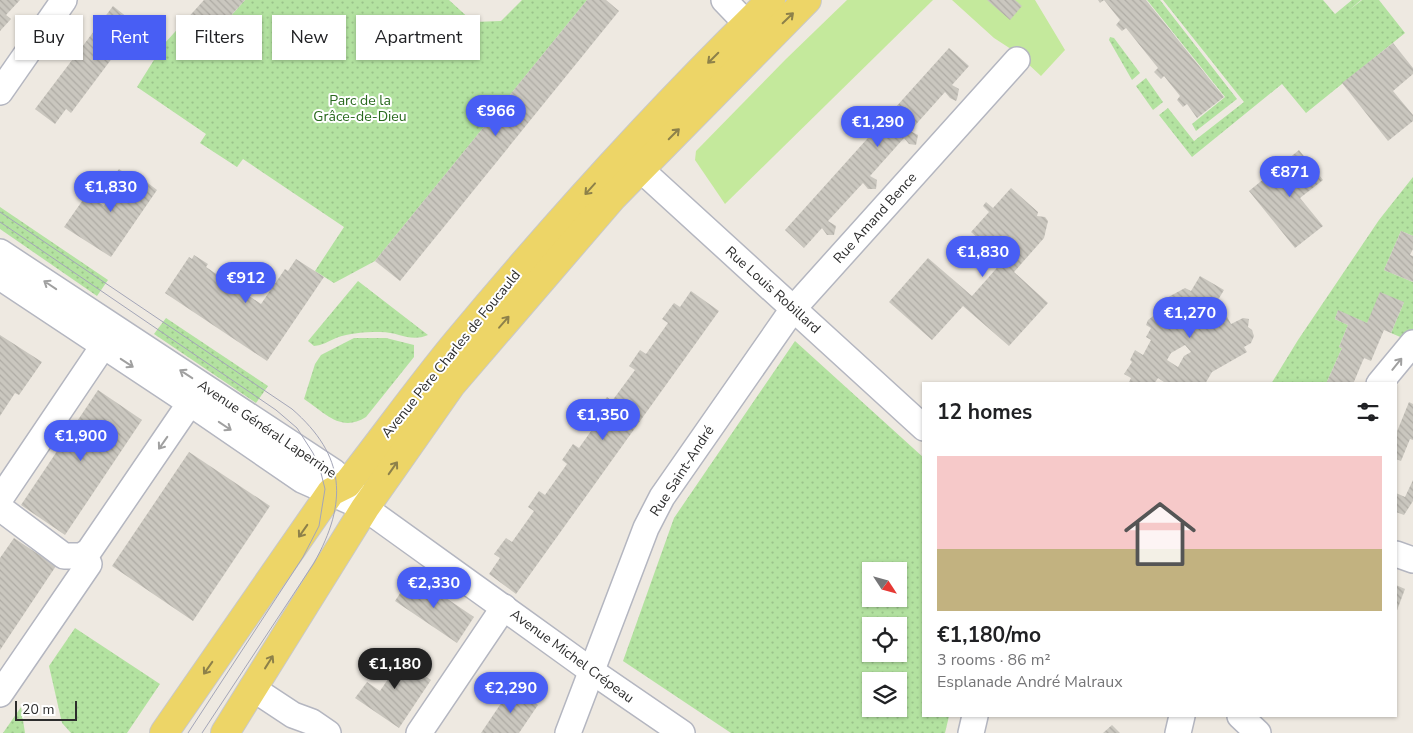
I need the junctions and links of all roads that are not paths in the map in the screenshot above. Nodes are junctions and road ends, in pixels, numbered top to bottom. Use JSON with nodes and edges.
{"nodes":[{"id":1,"x":64,"y":0,"type":"edge"},
{"id":2,"x":724,"y":0,"type":"edge"},
{"id":3,"x":771,"y":0,"type":"edge"},
{"id":4,"x":807,"y":0,"type":"edge"},
{"id":5,"x":747,"y":24,"type":"junction"},
{"id":6,"x":1018,"y":60,"type":"dead end"},
{"id":7,"x":0,"y":92,"type":"edge"},
{"id":8,"x":631,"y":161,"type":"junction"},
{"id":9,"x":0,"y":252,"type":"edge"},
{"id":10,"x":0,"y":277,"type":"edge"},
{"id":11,"x":793,"y":308,"type":"junction"},
{"id":12,"x":109,"y":338,"type":"junction"},
{"id":13,"x":1413,"y":343,"type":"edge"},
{"id":14,"x":1381,"y":382,"type":"edge"},
{"id":15,"x":190,"y":403,"type":"junction"},
{"id":16,"x":922,"y":426,"type":"edge"},
{"id":17,"x":339,"y":488,"type":"junction"},
{"id":18,"x":0,"y":499,"type":"edge"},
{"id":19,"x":0,"y":508,"type":"edge"},
{"id":20,"x":365,"y":508,"type":"junction"},
{"id":21,"x":1397,"y":554,"type":"edge"},
{"id":22,"x":1413,"y":560,"type":"edge"},
{"id":23,"x":89,"y":564,"type":"dead end"},
{"id":24,"x":504,"y":606,"type":"junction"},
{"id":25,"x":593,"y":672,"type":"junction"},
{"id":26,"x":252,"y":688,"type":"junction"},
{"id":27,"x":0,"y":694,"type":"edge"},
{"id":28,"x":975,"y":717,"type":"edge"},
{"id":29,"x":1182,"y":717,"type":"edge"},
{"id":30,"x":1241,"y":717,"type":"edge"},
{"id":31,"x":164,"y":733,"type":"edge"},
{"id":32,"x":225,"y":733,"type":"edge"},
{"id":33,"x":328,"y":733,"type":"edge"},
{"id":34,"x":419,"y":733,"type":"edge"},
{"id":35,"x":568,"y":733,"type":"edge"},
{"id":36,"x":682,"y":733,"type":"edge"},
{"id":37,"x":971,"y":733,"type":"edge"},
{"id":38,"x":1178,"y":733,"type":"edge"},
{"id":39,"x":1258,"y":733,"type":"edge"}],
"edges":[{"from":1,"to":7,"type":"street"},
{"from":2,"to":5,"type":"street"},
{"from":3,"to":5,"type":"main road","name":"Avenue Père Charles de Foucauld"},
{"from":8,"to":4,"type":"main road","name":"Avenue Père Charles de Foucauld","one_way":true},
{"from":5,"to":8,"type":"main road","name":"Avenue Père Charles de Foucauld","one_way":true},
{"from":6,"to":11,"type":"street","name":"Rue Amand Bence"},
{"from":8,"to":11,"type":"street","name":"Rue Louis Robillard"},
{"from":8,"to":17,"type":"main road","name":"Avenue Père Charles de Foucauld","one_way":true},
{"from":20,"to":8,"type":"main road","name":"Avenue Père Charles de Foucauld","one_way":true},
{"from":12,"to":9,"type":"street","name":"Avenue Général Laperrine","one_way":true},
{"from":10,"to":12,"type":"street","name":"Avenue Général Laperrine"},
{"from":11,"to":16,"type":"street","name":"Rue Louis Robillard"},
{"from":11,"to":25,"type":"street","name":"Rue Saint-André"},
{"from":12,"to":15,"type":"street","name":"Avenue Général Laperrine","one_way":true},
{"from":17,"to":12,"type":"street","name":"Avenue Général Laperrine","one_way":true},
{"from":12,"to":18,"type":"street"},
{"from":14,"to":13,"type":"street","one_way":true},
{"from":15,"to":17,"type":"street","name":"Avenue Général Laperrine","one_way":true},
{"from":15,"to":19,"type":"street","one_way":true},
{"from":17,"to":20,"type":"street","name":"Avenue Général Laperrine"},
{"from":17,"to":31,"type":"main road","name":"Avenue Père Charles de Foucauld","one_way":true},
{"from":20,"to":24,"type":"street","name":"Avenue Michel Crépeau"},
{"from":26,"to":20,"type":"main road","name":"Avenue Père Charles de Foucauld","one_way":true},
{"from":21,"to":22,"type":"street"},
{"from":23,"to":27,"type":"street"},
{"from":24,"to":25,"type":"street","name":"Avenue Michel Crépeau"},
{"from":24,"to":34,"type":"street"},
{"from":25,"to":35,"type":"street","name":"Rue Saint-André"},
{"from":25,"to":36,"type":"street","name":"Avenue Michel Crépeau"},
{"from":26,"to":32,"type":"main road","name":"Avenue Père Charles de Foucauld"},
{"from":26,"to":33,"type":"street"},
{"from":28,"to":37,"type":"street"},
{"from":29,"to":38,"type":"street"},
{"from":30,"to":39,"type":"street"}]}
